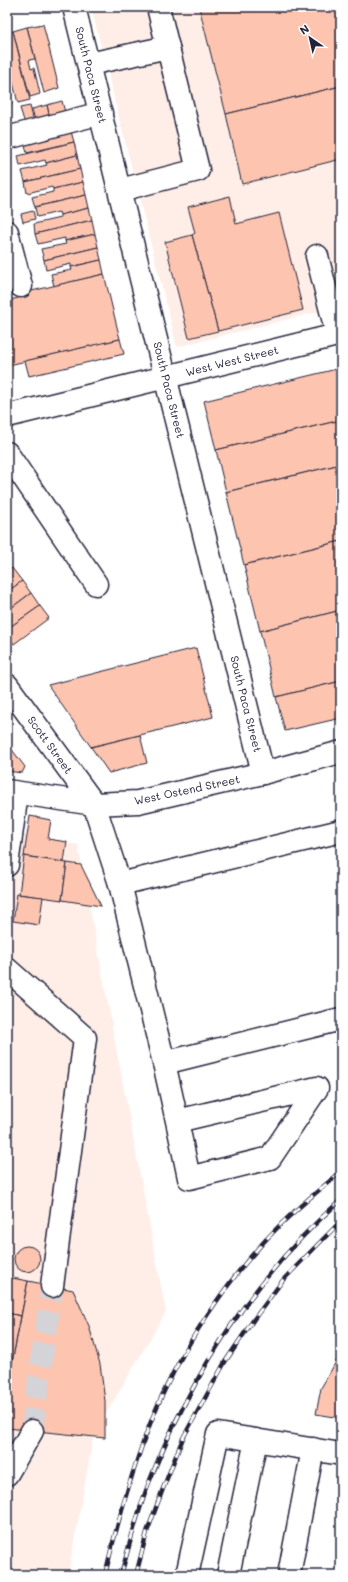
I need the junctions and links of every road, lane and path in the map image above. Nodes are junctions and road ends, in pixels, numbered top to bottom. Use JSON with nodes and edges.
{"nodes":[{"id":1,"x":74,"y":7,"type":"edge"},
{"id":2,"x":158,"y":7,"type":"edge"},
{"id":3,"x":168,"y":47,"type":"junction"},
{"id":4,"x":89,"y":64,"type":"junction"},
{"id":5,"x":100,"y":113,"type":"junction"},
{"id":6,"x":7,"y":138,"type":"edge"},
{"id":7,"x":120,"y":190,"type":"junction"},
{"id":8,"x":7,"y":232,"type":"edge"},
{"id":9,"x":317,"y":256,"type":"dead end"},
{"id":10,"x":21,"y":286,"type":"dead end"},
{"id":11,"x":339,"y":334,"type":"edge"},
{"id":12,"x":166,"y":377,"type":"junction"},
{"id":13,"x":7,"y":416,"type":"edge"},
{"id":14,"x":7,"y":454,"type":"edge"},
{"id":15,"x":96,"y":584,"type":"dead end"},
{"id":16,"x":7,"y":686,"type":"edge"},
{"id":17,"x":341,"y":752,"type":"edge"},
{"id":18,"x":263,"y":773,"type":"junction"},
{"id":19,"x":12,"y":792,"type":"edge"},
{"id":20,"x":94,"y":804,"type":"junction"},
{"id":21,"x":341,"y":831,"type":"edge"},
{"id":22,"x":7,"y":865,"type":"edge"},
{"id":23,"x":120,"y":884,"type":"junction"},
{"id":24,"x":7,"y":969,"type":"edge"},
{"id":25,"x":341,"y":1019,"type":"edge"},
{"id":26,"x":164,"y":1063,"type":"junction"},
{"id":27,"x":177,"y":1121,"type":"junction"},
{"id":28,"x":52,"y":1286,"type":"tunnel mouth"},
{"id":29,"x":32,"y":1430,"type":"tunnel mouth"},
{"id":30,"x":256,"y":1440,"type":"junction"},
{"id":31,"x":313,"y":1449,"type":"junction"},
{"id":32,"x":341,"y":1454,"type":"edge"},
{"id":33,"x":7,"y":1474,"type":"edge"},
{"id":34,"x":187,"y":1575,"type":"edge"},
{"id":35,"x":228,"y":1575,"type":"edge"},
{"id":36,"x":289,"y":1575,"type":"edge"}],
"edges":[{"from":1,"to":4,"type":"street","name":"South Paca Street"},
{"from":2,"to":3,"type":"street"},
{"from":3,"to":4,"type":"street"},
{"from":3,"to":7,"type":"street"},
{"from":4,"to":5,"type":"street","name":"South Paca Street"},
{"from":5,"to":6,"type":"street"},
{"from":5,"to":7,"type":"street","name":"South Paca Street"},
{"from":7,"to":12,"type":"street","name":"South Paca Street"},
{"from":8,"to":10,"type":"street"},
{"from":9,"to":11,"type":"street"},
{"from":11,"to":12,"type":"street","name":"West West Street"},
{"from":12,"to":13,"type":"street","name":"West West Street"},
{"from":12,"to":18,"type":"street","name":"South Paca Street"},
{"from":14,"to":15,"type":"street"},
{"from":16,"to":20,"type":"street","name":"Scott Street"},
{"from":17,"to":18,"type":"street","name":"West Ostend Street"},
{"from":18,"to":20,"type":"street","name":"West Ostend Street"},
{"from":19,"to":20,"type":"street","name":"West Ostend Street"},
{"from":19,"to":22,"type":"street"},
{"from":20,"to":23,"type":"street","name":"Scott Street"},
{"from":21,"to":23,"type":"street"},
{"from":23,"to":26,"type":"street","name":"Scott Street"},
{"from":24,"to":28,"type":"street"},
{"from":25,"to":26,"type":"street"},
{"from":26,"to":27,"type":"street","name":"Scott Street"},
{"from":27,"to":27,"type":"street","name":"Scott Street"},
{"from":29,"to":33,"type":"street"},
{"from":30,"to":31,"type":"street"},
{"from":30,"to":34,"type":"street"},
{"from":30,"to":35,"type":"street"},
{"from":31,"to":32,"type":"street"},
{"from":31,"to":36,"type":"street"}]}
